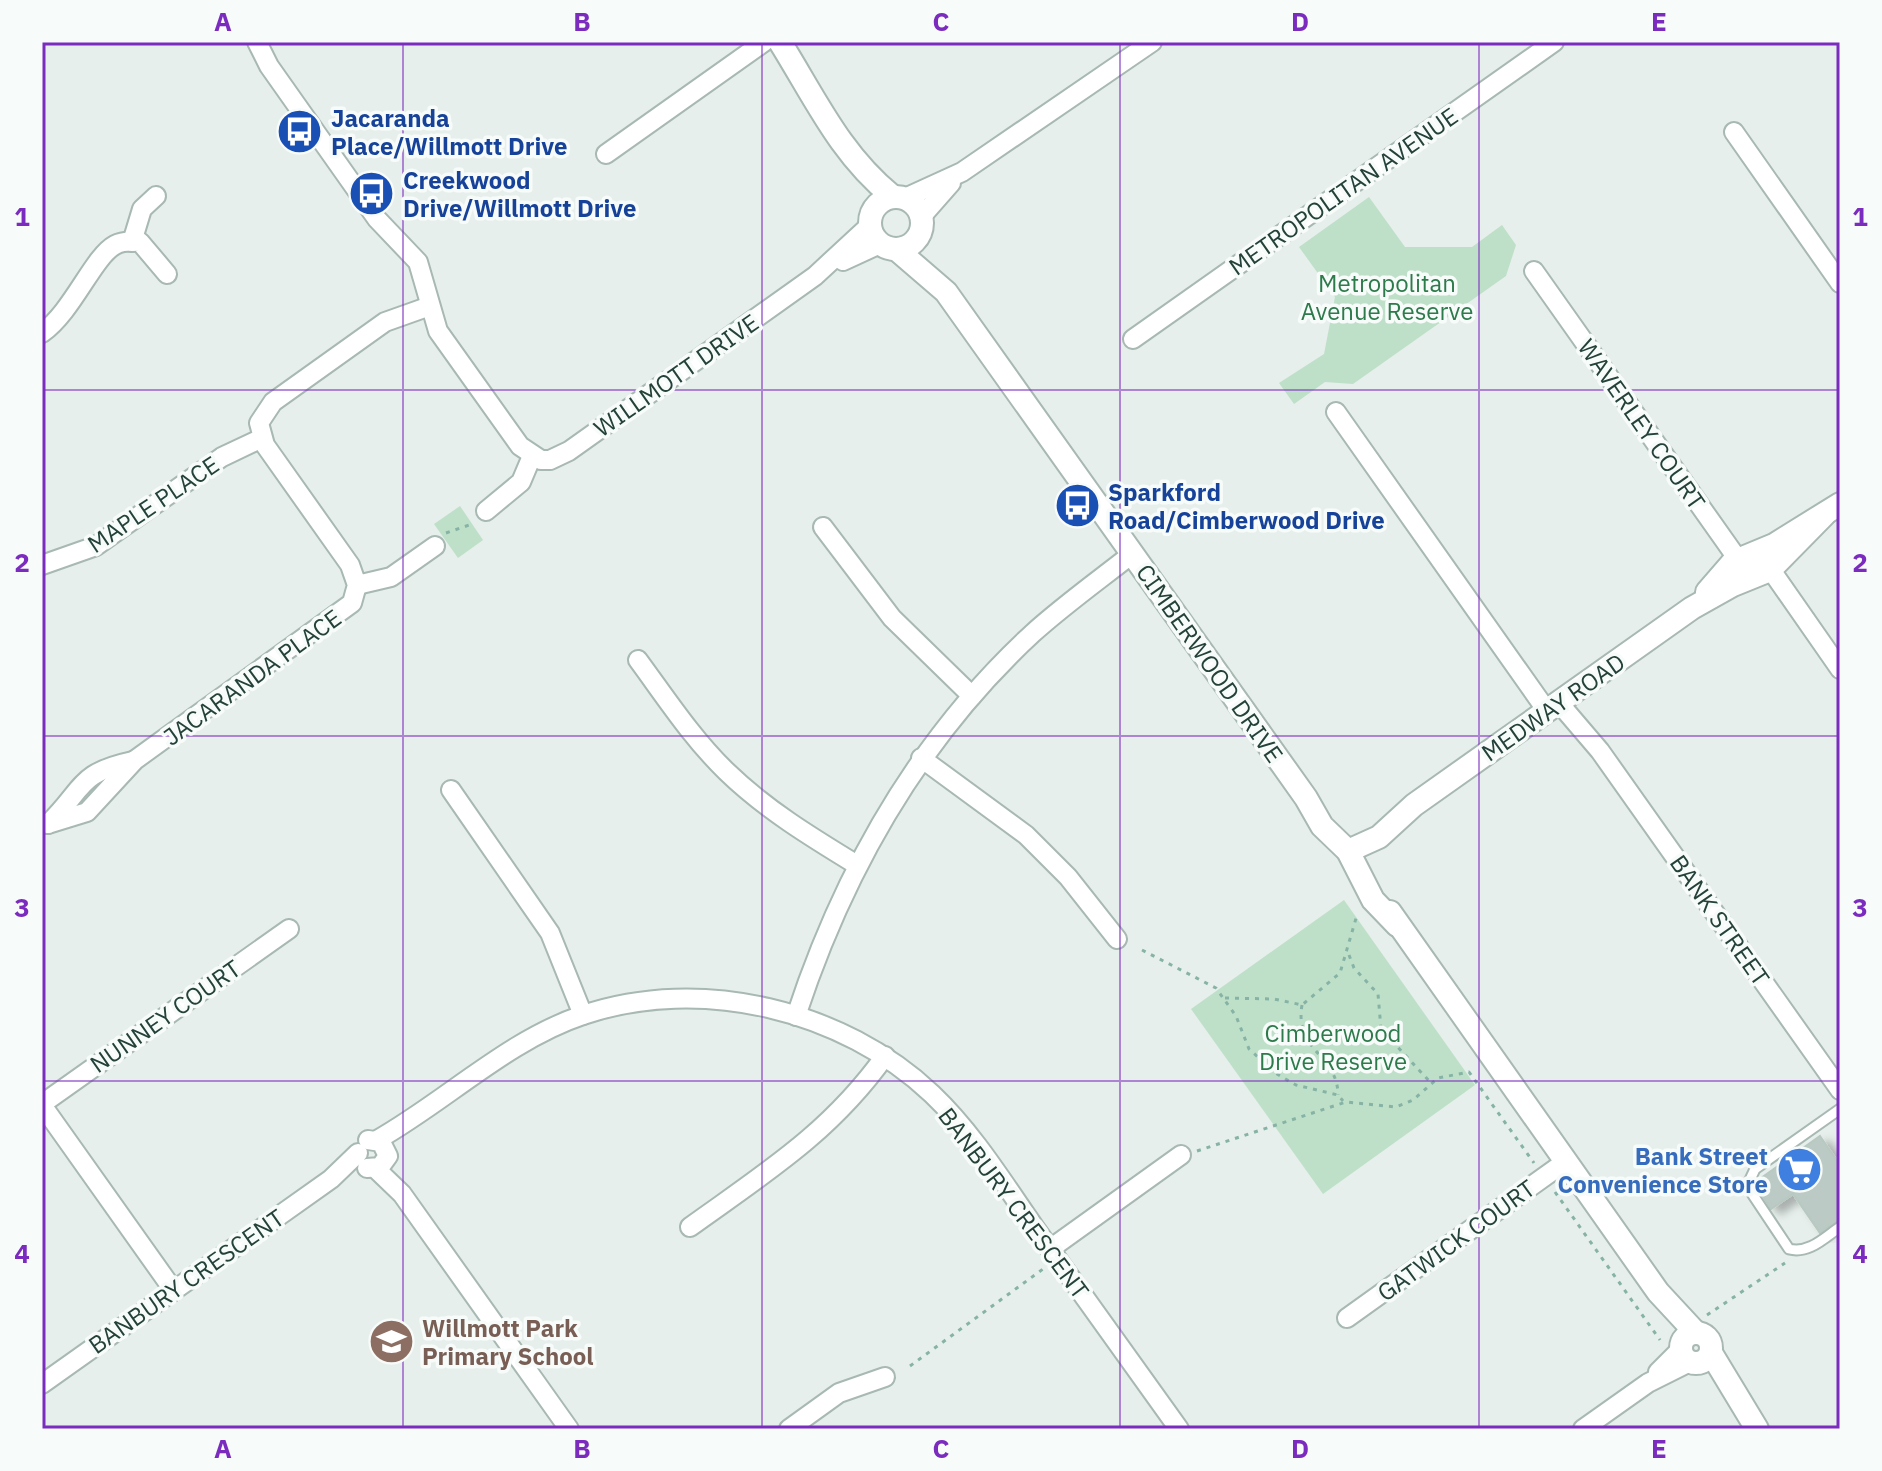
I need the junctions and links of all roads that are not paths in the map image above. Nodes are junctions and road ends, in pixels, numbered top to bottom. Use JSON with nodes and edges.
{"nodes":[{"id":1,"x":257,"y":42,"type":"edge"},
{"id":2,"x":764,"y":42,"type":"edge"},
{"id":3,"x":780,"y":42,"type":"edge"},
{"id":4,"x":1152,"y":42,"type":"edge"},
{"id":5,"x":1554,"y":42,"type":"edge"},
{"id":6,"x":1734,"y":132,"type":"dead end"},
{"id":7,"x":606,"y":154,"type":"dead end"},
{"id":8,"x":855,"y":164,"type":"junction"},
{"id":9,"x":962,"y":172,"type":"junction"},
{"id":10,"x":156,"y":196,"type":"dead end"},
{"id":11,"x":899,"y":197,"type":"junction"},
{"id":12,"x":922,"y":223,"type":"junction"},
{"id":13,"x":880,"y":232,"type":"junction"},
{"id":14,"x":132,"y":242,"type":"junction"},
{"id":15,"x":1534,"y":271,"type":"dead end"},
{"id":16,"x":167,"y":274,"type":"dead end"},
{"id":17,"x":1840,"y":283,"type":"edge"},
{"id":18,"x":946,"y":292,"type":"junction"},
{"id":19,"x":430,"y":306,"type":"junction"},
{"id":20,"x":42,"y":333,"type":"edge"},
{"id":21,"x":1133,"y":339,"type":"dead end"},
{"id":22,"x":1336,"y":412,"type":"dead end"},
{"id":23,"x":262,"y":438,"type":"junction"},
{"id":24,"x":532,"y":456,"type":"junction"},
{"id":25,"x":1832,"y":510,"type":"edge"},
{"id":26,"x":486,"y":511,"type":"road end"},
{"id":27,"x":823,"y":527,"type":"dead end"},
{"id":28,"x":435,"y":546,"type":"road end"},
{"id":29,"x":1132,"y":554,"type":"junction"},
{"id":30,"x":42,"y":565,"type":"edge"},
{"id":31,"x":1754,"y":565,"type":"junction"},
{"id":32,"x":357,"y":585,"type":"junction"},
{"id":33,"x":638,"y":660,"type":"dead end"},
{"id":34,"x":1840,"y":669,"type":"edge"},
{"id":35,"x":972,"y":696,"type":"junction"},
{"id":36,"x":1558,"y":703,"type":"junction"},
{"id":37,"x":921,"y":758,"type":"junction"},
{"id":38,"x":451,"y":790,"type":"dead end"},
{"id":39,"x":45,"y":826,"type":"edge"},
{"id":40,"x":1355,"y":846,"type":"junction"},
{"id":41,"x":857,"y":865,"type":"junction"},
{"id":42,"x":289,"y":929,"type":"dead end"},
{"id":43,"x":1117,"y":939,"type":"dead end"},
{"id":44,"x":583,"y":1015,"type":"junction"},
{"id":45,"x":796,"y":1016,"type":"junction"},
{"id":46,"x":885,"y":1056,"type":"junction"},
{"id":47,"x":1840,"y":1090,"type":"edge"},
{"id":48,"x":42,"y":1104,"type":"edge"},
{"id":49,"x":1840,"y":1109,"type":"edge"},
{"id":50,"x":1181,"y":1155,"type":"road end"},
{"id":51,"x":375,"y":1156,"type":"junction"},
{"id":52,"x":1565,"y":1162,"type":"junction"},
{"id":53,"x":690,"y":1227,"type":"dead end"},
{"id":54,"x":1840,"y":1227,"type":"edge"},
{"id":55,"x":1050,"y":1249,"type":"junction"},
{"id":56,"x":174,"y":1291,"type":"junction"},
{"id":57,"x":1347,"y":1318,"type":"dead end"},
{"id":58,"x":1683,"y":1345,"type":"junction"},
{"id":59,"x":885,"y":1377,"type":"dead end"},
{"id":60,"x":42,"y":1384,"type":"edge"},
{"id":61,"x":569,"y":1429,"type":"edge"},
{"id":62,"x":789,"y":1429,"type":"edge"},
{"id":63,"x":1179,"y":1429,"type":"edge"},
{"id":64,"x":1583,"y":1429,"type":"edge"},
{"id":65,"x":1757,"y":1429,"type":"edge"}],
"edges":[{"from":1,"to":19,"type":"street"},
{"from":2,"to":7,"type":"street"},
{"from":3,"to":8,"type":"street"},
{"from":4,"to":9,"type":"street"},
{"from":5,"to":21,"type":"street","name":"METROPOLITAN AVENUE"},
{"from":6,"to":17,"type":"street"},
{"from":8,"to":11,"type":"street"},
{"from":8,"to":13,"type":"street"},
{"from":9,"to":11,"type":"street"},
{"from":9,"to":12,"type":"street"},
{"from":10,"to":14,"type":"street"},
{"from":11,"to":12,"type":"street"},
{"from":11,"to":13,"type":"street"},
{"from":12,"to":13,"type":"street"},
{"from":12,"to":18,"type":"street","name":"CIMBERWOOD DRIVE"},
{"from":13,"to":18,"type":"street","name":"CIMBERWOOD DRIVE"},
{"from":13,"to":24,"type":"street","name":"WILLMOTT DRIVE"},
{"from":14,"to":16,"type":"street"},
{"from":14,"to":20,"type":"street"},
{"from":15,"to":31,"type":"street","name":"WAVERLEY COURT"},
{"from":18,"to":29,"type":"street","name":"CIMBERWOOD DRIVE"},
{"from":19,"to":23,"type":"street"},
{"from":19,"to":24,"type":"street"},
{"from":22,"to":36,"type":"street","name":"BANK STREET"},
{"from":23,"to":30,"type":"street","name":"MAPLE PLACE"},
{"from":23,"to":32,"type":"street","name":"JACARANDA PLACE"},
{"from":24,"to":26,"type":"street"},
{"from":25,"to":31,"type":"street","name":"MEDWAY ROAD"},
{"from":27,"to":35,"type":"street"},
{"from":28,"to":32,"type":"street","name":"JACARANDA PLACE"},
{"from":29,"to":35,"type":"street"},
{"from":29,"to":40,"type":"street","name":"CIMBERWOOD DRIVE"},
{"from":31,"to":34,"type":"street","name":"WAVERLEY COURT"},
{"from":31,"to":36,"type":"street","name":"MEDWAY ROAD"},
{"from":32,"to":39,"type":"street","name":"JACARANDA PLACE"},
{"from":33,"to":41,"type":"street"},
{"from":35,"to":37,"type":"street"},
{"from":36,"to":40,"type":"street","name":"MEDWAY ROAD"},
{"from":36,"to":47,"type":"street","name":"BANK STREET"},
{"from":37,"to":41,"type":"street"},
{"from":37,"to":43,"type":"street"},
{"from":38,"to":44,"type":"street"},
{"from":40,"to":52,"type":"street","name":"CIMBERWOOD DRIVE"},
{"from":41,"to":45,"type":"street"},
{"from":42,"to":48,"type":"street","name":"NUNNEY COURT"},
{"from":44,"to":45,"type":"street","name":"BANBURY CRESCENT"},
{"from":44,"to":51,"type":"street","name":"BANBURY CRESCENT"},
{"from":45,"to":46,"type":"street","name":"BANBURY CRESCENT"},
{"from":46,"to":53,"type":"street"},
{"from":46,"to":55,"type":"street","name":"BANBURY CRESCENT"},
{"from":48,"to":56,"type":"street"},
{"from":49,"to":54,"type":"lane"},
{"from":50,"to":55,"type":"street"},
{"from":51,"to":56,"type":"street","name":"BANBURY CRESCENT"},
{"from":51,"to":61,"type":"street"},
{"from":52,"to":57,"type":"street","name":"GATWICK COURT"},
{"from":52,"to":58,"type":"street","name":"CIMBERWOOD DRIVE"},
{"from":55,"to":63,"type":"street","name":"BANBURY CRESCENT"},
{"from":56,"to":60,"type":"street","name":"BANBURY CRESCENT"},
{"from":58,"to":64,"type":"street"},
{"from":58,"to":65,"type":"street","name":"CIMBERWOOD DRIVE"},
{"from":59,"to":62,"type":"street"}]}
